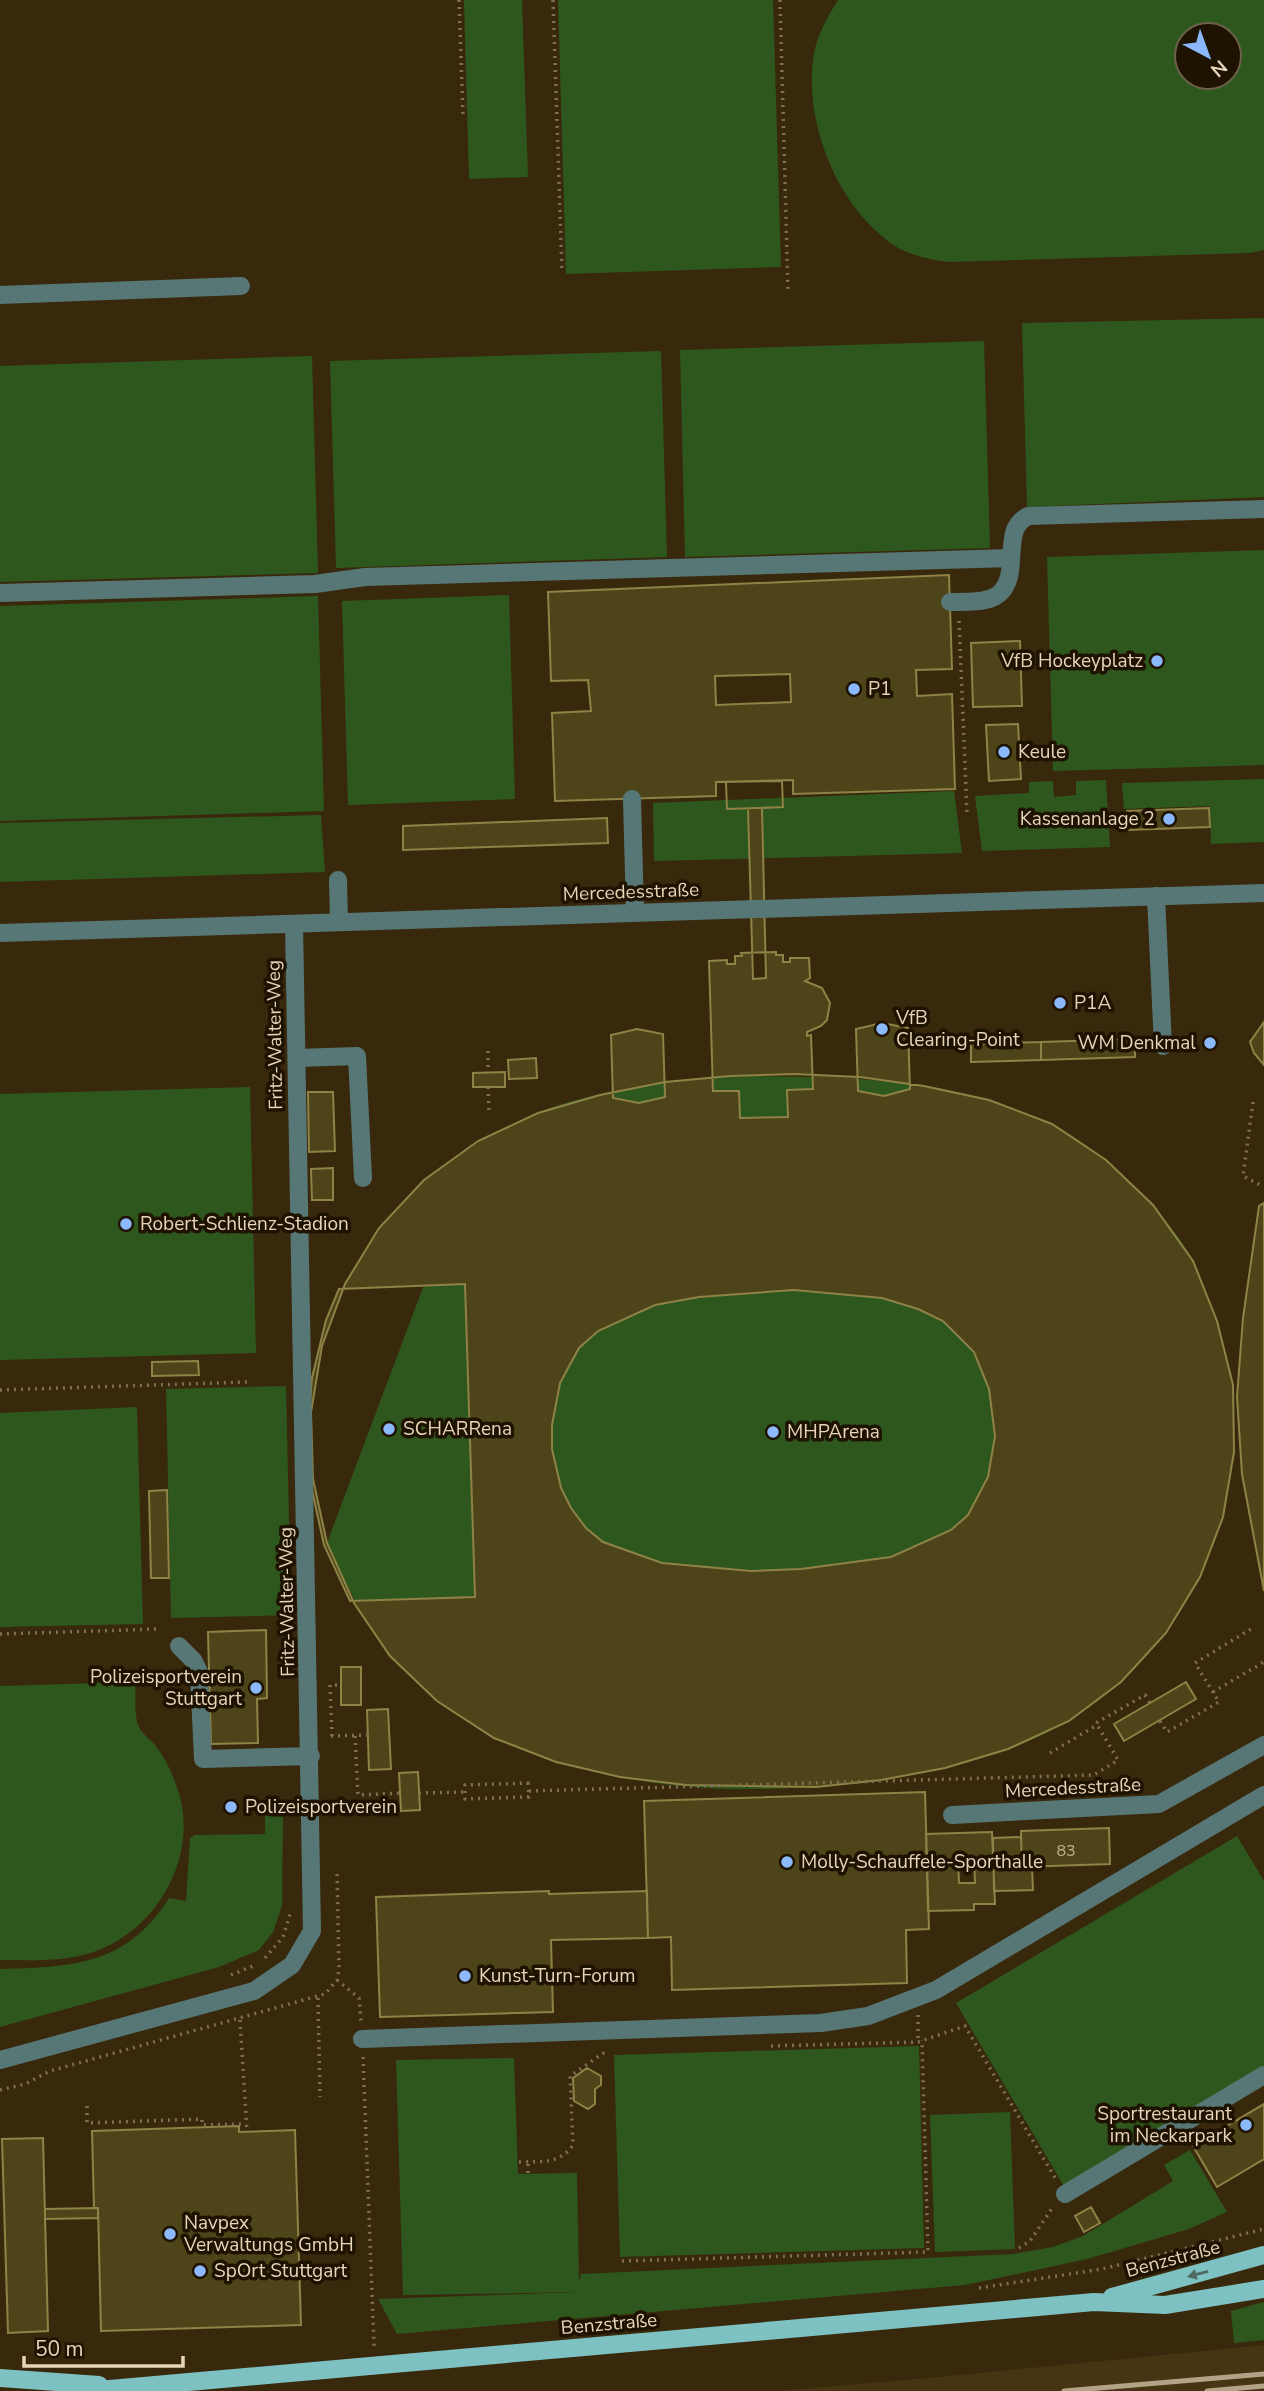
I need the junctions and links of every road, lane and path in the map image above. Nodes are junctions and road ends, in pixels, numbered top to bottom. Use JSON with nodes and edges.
{"nodes":[{"id":1,"x":459,"y":0,"type":"edge"},
{"id":2,"x":553,"y":0,"type":"edge"},
{"id":3,"x":780,"y":0,"type":"edge"},
{"id":4,"x":463,"y":116,"type":"dead end"},
{"id":5,"x":562,"y":272,"type":"dead end"},
{"id":6,"x":241,"y":286,"type":"dead end"},
{"id":7,"x":788,"y":291,"type":"dead end"},
{"id":8,"x":0,"y":295,"type":"edge"},
{"id":9,"x":1264,"y":509,"type":"edge"},
{"id":10,"x":1012,"y":558,"type":"junction"},
{"id":11,"x":0,"y":593,"type":"edge"},
{"id":12,"x":954,"y":602,"type":"joint"},
{"id":13,"x":632,"y":799,"type":"dead end"},
{"id":14,"x":967,"y":813,"type":"dead end"},
{"id":15,"x":338,"y":880,"type":"dead end"},
{"id":16,"x":1264,"y":893,"type":"edge"},
{"id":17,"x":1156,"y":896,"type":"junction"},
{"id":18,"x":635,"y":913,"type":"junction"},
{"id":19,"x":340,"y":922,"type":"junction"},
{"id":20,"x":294,"y":923,"type":"junction"},
{"id":21,"x":0,"y":933,"type":"edge"},
{"id":22,"x":1163,"y":1046,"type":"dead end"},
{"id":23,"x":488,"y":1051,"type":"dead end"},
{"id":24,"x":297,"y":1058,"type":"junction"},
{"id":25,"x":488,"y":1072,"type":"dead end"},
{"id":26,"x":488,"y":1087,"type":"dead end"},
{"id":27,"x":1253,"y":1102,"type":"dead end"},
{"id":28,"x":489,"y":1113,"type":"dead end"},
{"id":29,"x":363,"y":1178,"type":"dead end"},
{"id":30,"x":1262,"y":1186,"type":"dead end"},
{"id":31,"x":247,"y":1382,"type":"dead end"},
{"id":32,"x":0,"y":1390,"type":"edge"},
{"id":33,"x":158,"y":1629,"type":"dead end"},
{"id":34,"x":1251,"y":1629,"type":"dead end"},
{"id":35,"x":0,"y":1633,"type":"edge"},
{"id":36,"x":179,"y":1646,"type":"dead end"},
{"id":37,"x":1264,"y":1662,"type":"edge"},
{"id":38,"x":341,"y":1685,"type":"dead end"},
{"id":39,"x":1213,"y":1692,"type":"junction"},
{"id":40,"x":1150,"y":1703,"type":"dead end"},
{"id":41,"x":1160,"y":1721,"type":"dead end"},
{"id":42,"x":1097,"y":1725,"type":"junction"},
{"id":43,"x":368,"y":1735,"type":"dead end"},
{"id":44,"x":332,"y":1736,"type":"junction"},
{"id":45,"x":355,"y":1736,"type":"junction"},
{"id":46,"x":310,"y":1737,"type":"junction"},
{"id":47,"x":1264,"y":1745,"type":"edge"},
{"id":48,"x":1050,"y":1753,"type":"dead end"},
{"id":49,"x":311,"y":1756,"type":"junction"},
{"id":50,"x":529,"y":1791,"type":"junction"},
{"id":51,"x":465,"y":1792,"type":"junction"},
{"id":52,"x":400,"y":1793,"type":"dead end"},
{"id":53,"x":419,"y":1793,"type":"dead end"},
{"id":54,"x":1264,"y":1795,"type":"edge"},
{"id":55,"x":952,"y":1815,"type":"dead end"},
{"id":56,"x":337,"y":1871,"type":"dead end"},
{"id":57,"x":293,"y":1903,"type":"dead end"},
{"id":58,"x":228,"y":1977,"type":"dead end"},
{"id":59,"x":337,"y":1980,"type":"junction"},
{"id":60,"x":317,"y":1998,"type":"junction"},
{"id":61,"x":918,"y":1999,"type":"junction"},
{"id":62,"x":240,"y":2020,"type":"junction"},
{"id":63,"x":608,"y":2030,"type":"junction"},
{"id":64,"x":362,"y":2039,"type":"junction"},
{"id":65,"x":920,"y":2041,"type":"junction"},
{"id":66,"x":770,"y":2046,"type":"dead end"},
{"id":67,"x":608,"y":2051,"type":"junction"},
{"id":68,"x":621,"y":2051,"type":"dead end"},
{"id":69,"x":0,"y":2060,"type":"edge"},
{"id":70,"x":1264,"y":2075,"type":"edge"},
{"id":71,"x":0,"y":2090,"type":"edge"},
{"id":72,"x":320,"y":2097,"type":"dead end"},
{"id":73,"x":87,"y":2106,"type":"dead end"},
{"id":74,"x":246,"y":2124,"type":"junction"},
{"id":75,"x":247,"y":2132,"type":"dead end"},
{"id":76,"x":528,"y":2161,"type":"junction"},
{"id":77,"x":519,"y":2162,"type":"dead end"},
{"id":78,"x":528,"y":2173,"type":"dead end"},
{"id":79,"x":1065,"y":2194,"type":"junction"},
{"id":80,"x":1264,"y":2229,"type":"edge"},
{"id":81,"x":1019,"y":2248,"type":"dead end"},
{"id":82,"x":1264,"y":2255,"type":"edge"},
{"id":83,"x":622,"y":2261,"type":"dead end"},
{"id":84,"x":979,"y":2288,"type":"dead end"},
{"id":85,"x":1264,"y":2289,"type":"edge"},
{"id":86,"x":1094,"y":2302,"type":"junction"},
{"id":87,"x":374,"y":2366,"type":"junction"},
{"id":88,"x":0,"y":2378,"type":"edge"},
{"id":89,"x":127,"y":2386,"type":"junction"},
{"id":90,"x":87,"y":2391,"type":"edge"}],
"edges":[{"from":1,"to":4,"type":"path"},
{"from":2,"to":5,"type":"path"},
{"from":3,"to":7,"type":"path"},
{"from":6,"to":8,"type":"street"},
{"from":9,"to":10,"type":"street"},
{"from":10,"to":11,"type":"street"},
{"from":10,"to":12,"type":"street"},
{"from":12,"to":14,"type":"path"},
{"from":13,"to":18,"type":"street"},
{"from":15,"to":19,"type":"street"},
{"from":16,"to":17,"type":"street","name":"Mercedesstraße"},
{"from":17,"to":18,"type":"street","name":"Mercedesstraße"},
{"from":17,"to":22,"type":"street"},
{"from":18,"to":19,"type":"street","name":"Mercedesstraße"},
{"from":19,"to":20,"type":"street","name":"Mercedesstraße"},
{"from":20,"to":21,"type":"street","name":"Mercedesstraße"},
{"from":20,"to":24,"type":"street","name":"Fritz-Walter-Weg"},
{"from":23,"to":25,"type":"path"},
{"from":24,"to":29,"type":"street"},
{"from":24,"to":46,"type":"street","name":"Fritz-Walter-Weg"},
{"from":26,"to":28,"type":"path"},
{"from":27,"to":30,"type":"path"},
{"from":31,"to":32,"type":"path"},
{"from":33,"to":35,"type":"path"},
{"from":34,"to":39,"type":"path"},
{"from":36,"to":49,"type":"street"},
{"from":37,"to":39,"type":"path"},
{"from":38,"to":44,"type":"path"},
{"from":39,"to":41,"type":"path"},
{"from":40,"to":42,"type":"path"},
{"from":42,"to":48,"type":"path"},
{"from":42,"to":50,"type":"path"},
{"from":43,"to":45,"type":"path"},
{"from":44,"to":45,"type":"path"},
{"from":44,"to":46,"type":"path"},
{"from":45,"to":52,"type":"path"},
{"from":46,"to":49,"type":"street","name":"Fritz-Walter-Weg"},
{"from":47,"to":55,"type":"street","name":"Mercedesstraße"},
{"from":49,"to":69,"type":"street","name":"Fritz-Walter-Weg"},
{"from":50,"to":51,"type":"path"},
{"from":50,"to":51,"type":"path"},
{"from":51,"to":53,"type":"path"},
{"from":54,"to":61,"type":"street"},
{"from":56,"to":59,"type":"path"},
{"from":57,"to":58,"type":"path"},
{"from":59,"to":60,"type":"path"},
{"from":59,"to":64,"type":"path"},
{"from":60,"to":62,"type":"path"},
{"from":60,"to":72,"type":"path"},
{"from":61,"to":63,"type":"street"},
{"from":61,"to":65,"type":"path"},
{"from":62,"to":71,"type":"path"},
{"from":62,"to":74,"type":"path"},
{"from":63,"to":64,"type":"street"},
{"from":63,"to":67,"type":"path"},
{"from":64,"to":87,"type":"path"},
{"from":65,"to":66,"type":"path"},
{"from":65,"to":79,"type":"path"},
{"from":65,"to":83,"type":"path"},
{"from":67,"to":68,"type":"path"},
{"from":67,"to":76,"type":"path"},
{"from":70,"to":79,"type":"street"},
{"from":73,"to":74,"type":"path"},
{"from":74,"to":75,"type":"path"},
{"from":76,"to":77,"type":"path"},
{"from":76,"to":78,"type":"path"},
{"from":79,"to":81,"type":"path"},
{"from":80,"to":84,"type":"path"},
{"from":82,"to":86,"type":"main road","name":"Benzstraße","one_way":true},
{"from":85,"to":86,"type":"main road","name":"Benzstraße"},
{"from":86,"to":87,"type":"main road","name":"Benzstraße"},
{"from":87,"to":89,"type":"main road","name":"Benzstraße"},
{"from":88,"to":89,"type":"main road","name":"Benzstraße"},
{"from":89,"to":90,"type":"main road","name":"Benzstraße"}]}
